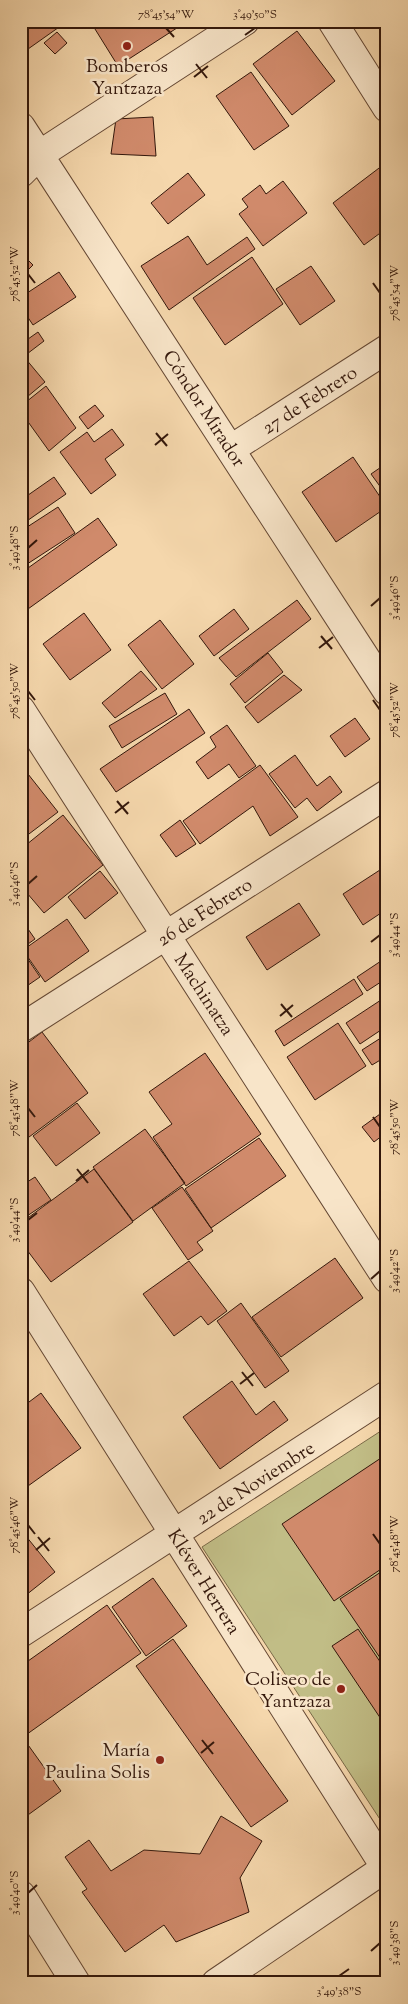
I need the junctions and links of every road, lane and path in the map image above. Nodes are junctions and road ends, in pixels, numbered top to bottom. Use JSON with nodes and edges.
{"nodes":[{"id":1,"x":245,"y":21,"type":"edge"},
{"id":2,"x":332,"y":21,"type":"edge"},
{"id":3,"x":387,"y":108,"type":"edge"},
{"id":4,"x":21,"y":127,"type":"edge"},
{"id":5,"x":30,"y":164,"type":"edge"},
{"id":6,"x":387,"y":349,"type":"edge"},
{"id":7,"x":231,"y":449,"type":"junction"},
{"id":8,"x":387,"y":691,"type":"edge"},
{"id":9,"x":21,"y":710,"type":"edge"},
{"id":10,"x":387,"y":794,"type":"edge"},
{"id":11,"x":167,"y":934,"type":"junction"},
{"id":12,"x":21,"y":1028,"type":"edge"},
{"id":13,"x":387,"y":1279,"type":"edge"},
{"id":14,"x":21,"y":1292,"type":"edge"},
{"id":15,"x":387,"y":1395,"type":"edge"},
{"id":16,"x":176,"y":1534,"type":"junction"},
{"id":17,"x":21,"y":1633,"type":"edge"},
{"id":18,"x":386,"y":1868,"type":"edge"},
{"id":19,"x":21,"y":1895,"type":"edge"},
{"id":20,"x":76,"y":1983,"type":"edge"},
{"id":21,"x":216,"y":1983,"type":"edge"}],
"edges":[{"from":1,"to":5,"type":"street"},
{"from":2,"to":3,"type":"street"},
{"from":4,"to":5,"type":"street","name":"Cóndor Mirador"},
{"from":5,"to":7,"type":"street","name":"Cóndor Mirador"},
{"from":6,"to":7,"type":"street","name":"27 de Febrero"},
{"from":7,"to":8,"type":"street","name":"Cóndor Mirador"},
{"from":9,"to":11,"type":"street","name":"Machinatza"},
{"from":10,"to":11,"type":"street","name":"26 de Febrero"},
{"from":11,"to":12,"type":"street","name":"26 de Febrero"},
{"from":11,"to":13,"type":"street","name":"Machinatza"},
{"from":14,"to":16,"type":"street","name":"Kléver Herrera"},
{"from":15,"to":16,"type":"street","name":"22 de Noviembre"},
{"from":16,"to":17,"type":"street","name":"22 de Noviembre"},
{"from":16,"to":18,"type":"street","name":"Kléver Herrera"},
{"from":18,"to":21,"type":"street"},
{"from":19,"to":20,"type":"street"}]}
